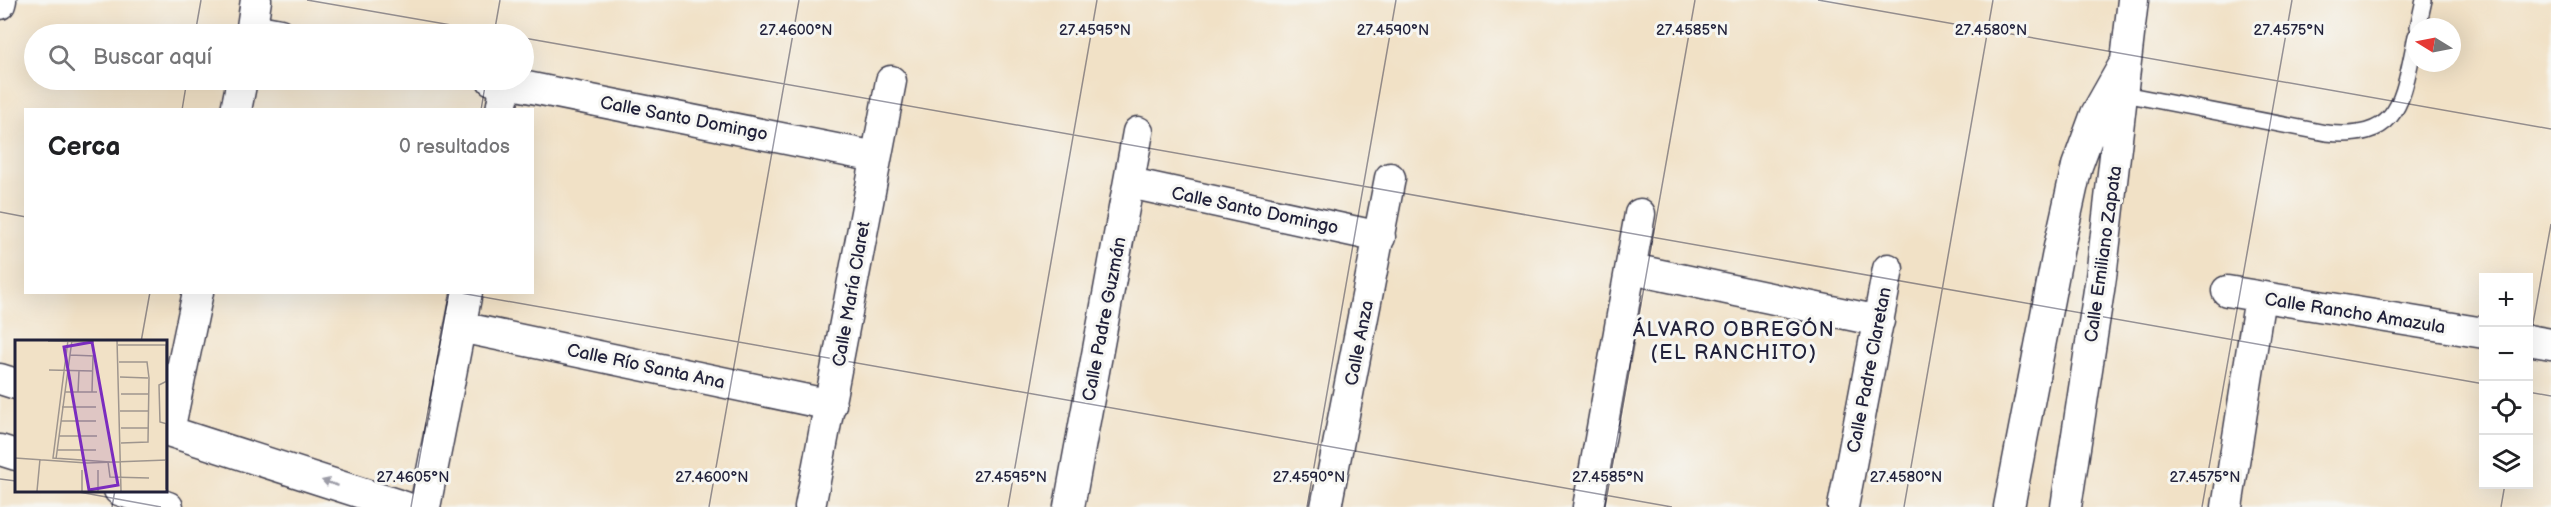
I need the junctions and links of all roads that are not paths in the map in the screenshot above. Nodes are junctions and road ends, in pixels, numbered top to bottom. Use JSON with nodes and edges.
{"nodes":[{"id":1,"x":2133,"y":0,"type":"edge"},
{"id":2,"x":2424,"y":0,"type":"edge"},
{"id":3,"x":2420,"y":18,"type":"edge"},
{"id":4,"x":2128,"y":56,"type":"junction"},
{"id":5,"x":2407,"y":71,"type":"edge"},
{"id":6,"x":891,"y":81,"type":"dead end"},
{"id":7,"x":240,"y":90,"type":"edge"},
{"id":8,"x":500,"y":90,"type":"edge"},
{"id":9,"x":2124,"y":94,"type":"junction"},
{"id":10,"x":236,"y":108,"type":"edge"},
{"id":11,"x":1138,"y":132,"type":"dead end"},
{"id":12,"x":876,"y":157,"type":"junction"},
{"id":13,"x":1390,"y":178,"type":"dead end"},
{"id":14,"x":1130,"y":183,"type":"junction"},
{"id":15,"x":1640,"y":214,"type":"dead end"},
{"id":16,"x":1380,"y":237,"type":"junction"},
{"id":17,"x":1632,"y":269,"type":"junction"},
{"id":18,"x":1888,"y":269,"type":"dead end"},
{"id":19,"x":2227,"y":291,"type":"dead end"},
{"id":20,"x":198,"y":294,"type":"edge"},
{"id":21,"x":467,"y":294,"type":"edge"},
{"id":22,"x":2260,"y":297,"type":"junction"},
{"id":23,"x":1879,"y":321,"type":"junction"},
{"id":24,"x":460,"y":327,"type":"junction"},
{"id":25,"x":2479,"y":332,"type":"edge"},
{"id":26,"x":2533,"y":341,"type":"edge"},
{"id":27,"x":2551,"y":344,"type":"edge"},
{"id":28,"x":0,"y":379,"type":"edge"},
{"id":29,"x":15,"y":384,"type":"edge"},
{"id":30,"x":831,"y":405,"type":"junction"},
{"id":31,"x":167,"y":430,"type":"edge"},
{"id":32,"x":0,"y":450,"type":"edge"},
{"id":33,"x":15,"y":455,"type":"edge"},
{"id":34,"x":124,"y":492,"type":"edge"},
{"id":35,"x":165,"y":507,"type":"edge"},
{"id":36,"x":405,"y":507,"type":"edge"},
{"id":37,"x":424,"y":507,"type":"edge"},
{"id":38,"x":810,"y":507,"type":"edge"},
{"id":39,"x":1070,"y":507,"type":"edge"},
{"id":40,"x":1326,"y":507,"type":"edge"},
{"id":41,"x":1588,"y":507,"type":"edge"},
{"id":42,"x":1843,"y":507,"type":"edge"},
{"id":43,"x":2009,"y":507,"type":"edge"},
{"id":44,"x":2066,"y":507,"type":"edge"},
{"id":45,"x":2228,"y":507,"type":"edge"}],
"edges":[{"from":1,"to":4,"type":"street","name":"Calle Emiliano Zapata"},
{"from":2,"to":3,"type":"lane"},
{"from":4,"to":9,"type":"street","name":"Calle Emiliano Zapata"},
{"from":4,"to":43,"type":"street"},
{"from":5,"to":9,"type":"lane"},
{"from":6,"to":12,"type":"street","name":"Calle María Claret"},
{"from":7,"to":10,"type":"street"},
{"from":8,"to":12,"type":"street","name":"Calle Santo Domingo"},
{"from":9,"to":44,"type":"street","name":"Calle Emiliano Zapata"},
{"from":11,"to":14,"type":"street","name":"Calle Padre Guzmán"},
{"from":12,"to":30,"type":"street","name":"Calle María Claret"},
{"from":13,"to":16,"type":"street","name":"Calle Anza"},
{"from":14,"to":16,"type":"street","name":"Calle Santo Domingo"},
{"from":14,"to":39,"type":"street","name":"Calle Padre Guzmán"},
{"from":15,"to":17,"type":"street"},
{"from":16,"to":40,"type":"street","name":"Calle Anza"},
{"from":17,"to":23,"type":"street"},
{"from":17,"to":41,"type":"street"},
{"from":18,"to":23,"type":"street","name":"Calle Padre Claretan"},
{"from":19,"to":22,"type":"street","name":"Calle Rancho Amazula"},
{"from":20,"to":31,"type":"street"},
{"from":21,"to":24,"type":"street"},
{"from":22,"to":25,"type":"street","name":"Calle Rancho Amazula"},
{"from":22,"to":45,"type":"street"},
{"from":23,"to":42,"type":"street","name":"Calle Padre Claretan"},
{"from":24,"to":30,"type":"street","name":"Calle Río Santa Ana"},
{"from":24,"to":37,"type":"street"},
{"from":26,"to":27,"type":"street"},
{"from":28,"to":29,"type":"street"},
{"from":30,"to":38,"type":"street","name":"Calle María Claret"},
{"from":36,"to":31,"type":"street","one_way":true},
{"from":32,"to":33,"type":"street"},
{"from":34,"to":35,"type":"street"}]}
